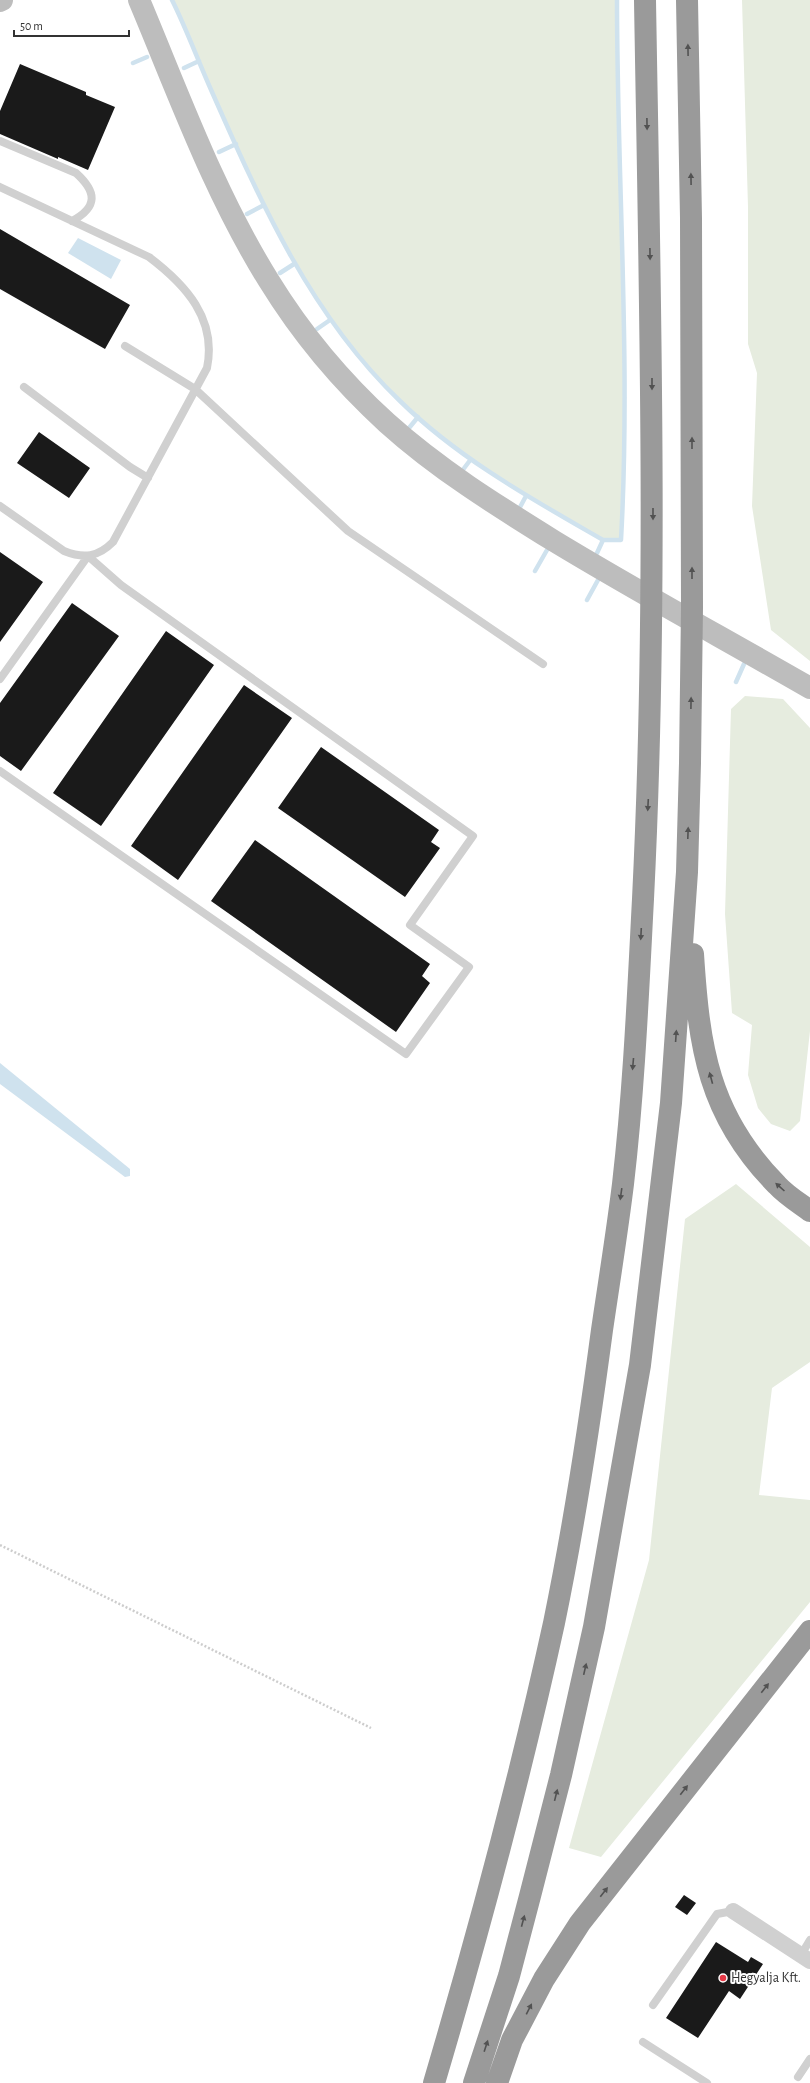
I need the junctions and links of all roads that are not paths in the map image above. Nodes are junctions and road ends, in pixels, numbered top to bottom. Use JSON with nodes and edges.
{"nodes":[{"id":1,"x":139,"y":0,"type":"edge"},
{"id":2,"x":630,"y":0,"type":"edge"},
{"id":3,"x":645,"y":0,"type":"edge"},
{"id":4,"x":687,"y":0,"type":"edge"},
{"id":5,"x":646,"y":85,"type":"junction"},
{"id":6,"x":0,"y":141,"type":"edge"},
{"id":7,"x":0,"y":187,"type":"edge"},
{"id":8,"x":72,"y":221,"type":"junction"},
{"id":9,"x":125,"y":346,"type":"dead end"},
{"id":10,"x":24,"y":387,"type":"dead end"},
{"id":11,"x":195,"y":389,"type":"junction"},
{"id":12,"x":148,"y":478,"type":"junction"},
{"id":13,"x":0,"y":506,"type":"edge"},
{"id":14,"x":88,"y":556,"type":"junction"},
{"id":15,"x":543,"y":664,"type":"dead end"},
{"id":16,"x":0,"y":679,"type":"edge"},
{"id":17,"x":810,"y":688,"type":"edge"},
{"id":18,"x":0,"y":771,"type":"edge"},
{"id":19,"x":687,"y":872,"type":"junction"},
{"id":20,"x":810,"y":1211,"type":"edge"},
{"id":21,"x":810,"y":1630,"type":"edge"},
{"id":22,"x":733,"y":1911,"type":"joint"},
{"id":23,"x":810,"y":1940,"type":"edge"},
{"id":24,"x":805,"y":1958,"type":"edge"},
{"id":25,"x":653,"y":2005,"type":"dead end"},
{"id":26,"x":643,"y":2042,"type":"dead end"},
{"id":27,"x":810,"y":2059,"type":"edge"},
{"id":28,"x":798,"y":2077,"type":"dead end"},
{"id":29,"x":434,"y":2083,"type":"edge"},
{"id":30,"x":474,"y":2083,"type":"edge"},
{"id":31,"x":497,"y":2083,"type":"edge"},
{"id":32,"x":706,"y":2083,"type":"edge"}],
"edges":[{"from":1,"to":17,"type":"main road"},
{"from":2,"to":5,"type":"highway"},
{"from":3,"to":5,"type":"highway"},
{"from":19,"to":4,"type":"highway","one_way":true},
{"from":5,"to":29,"type":"highway","one_way":true},
{"from":6,"to":8,"type":"lane"},
{"from":7,"to":8,"type":"lane"},
{"from":8,"to":11,"type":"lane"},
{"from":9,"to":11,"type":"lane"},
{"from":10,"to":12,"type":"lane"},
{"from":11,"to":12,"type":"lane"},
{"from":11,"to":15,"type":"lane"},
{"from":12,"to":14,"type":"lane"},
{"from":13,"to":14,"type":"lane"},
{"from":14,"to":16,"type":"lane"},
{"from":14,"to":18,"type":"lane"},
{"from":20,"to":19,"type":"highway","one_way":true},
{"from":30,"to":19,"type":"highway","one_way":true},
{"from":31,"to":21,"type":"highway","one_way":true},
{"from":22,"to":24,"type":"street"},
{"from":22,"to":25,"type":"lane"},
{"from":23,"to":24,"type":"lane"},
{"from":26,"to":32,"type":"lane"},
{"from":27,"to":28,"type":"lane"}]}
